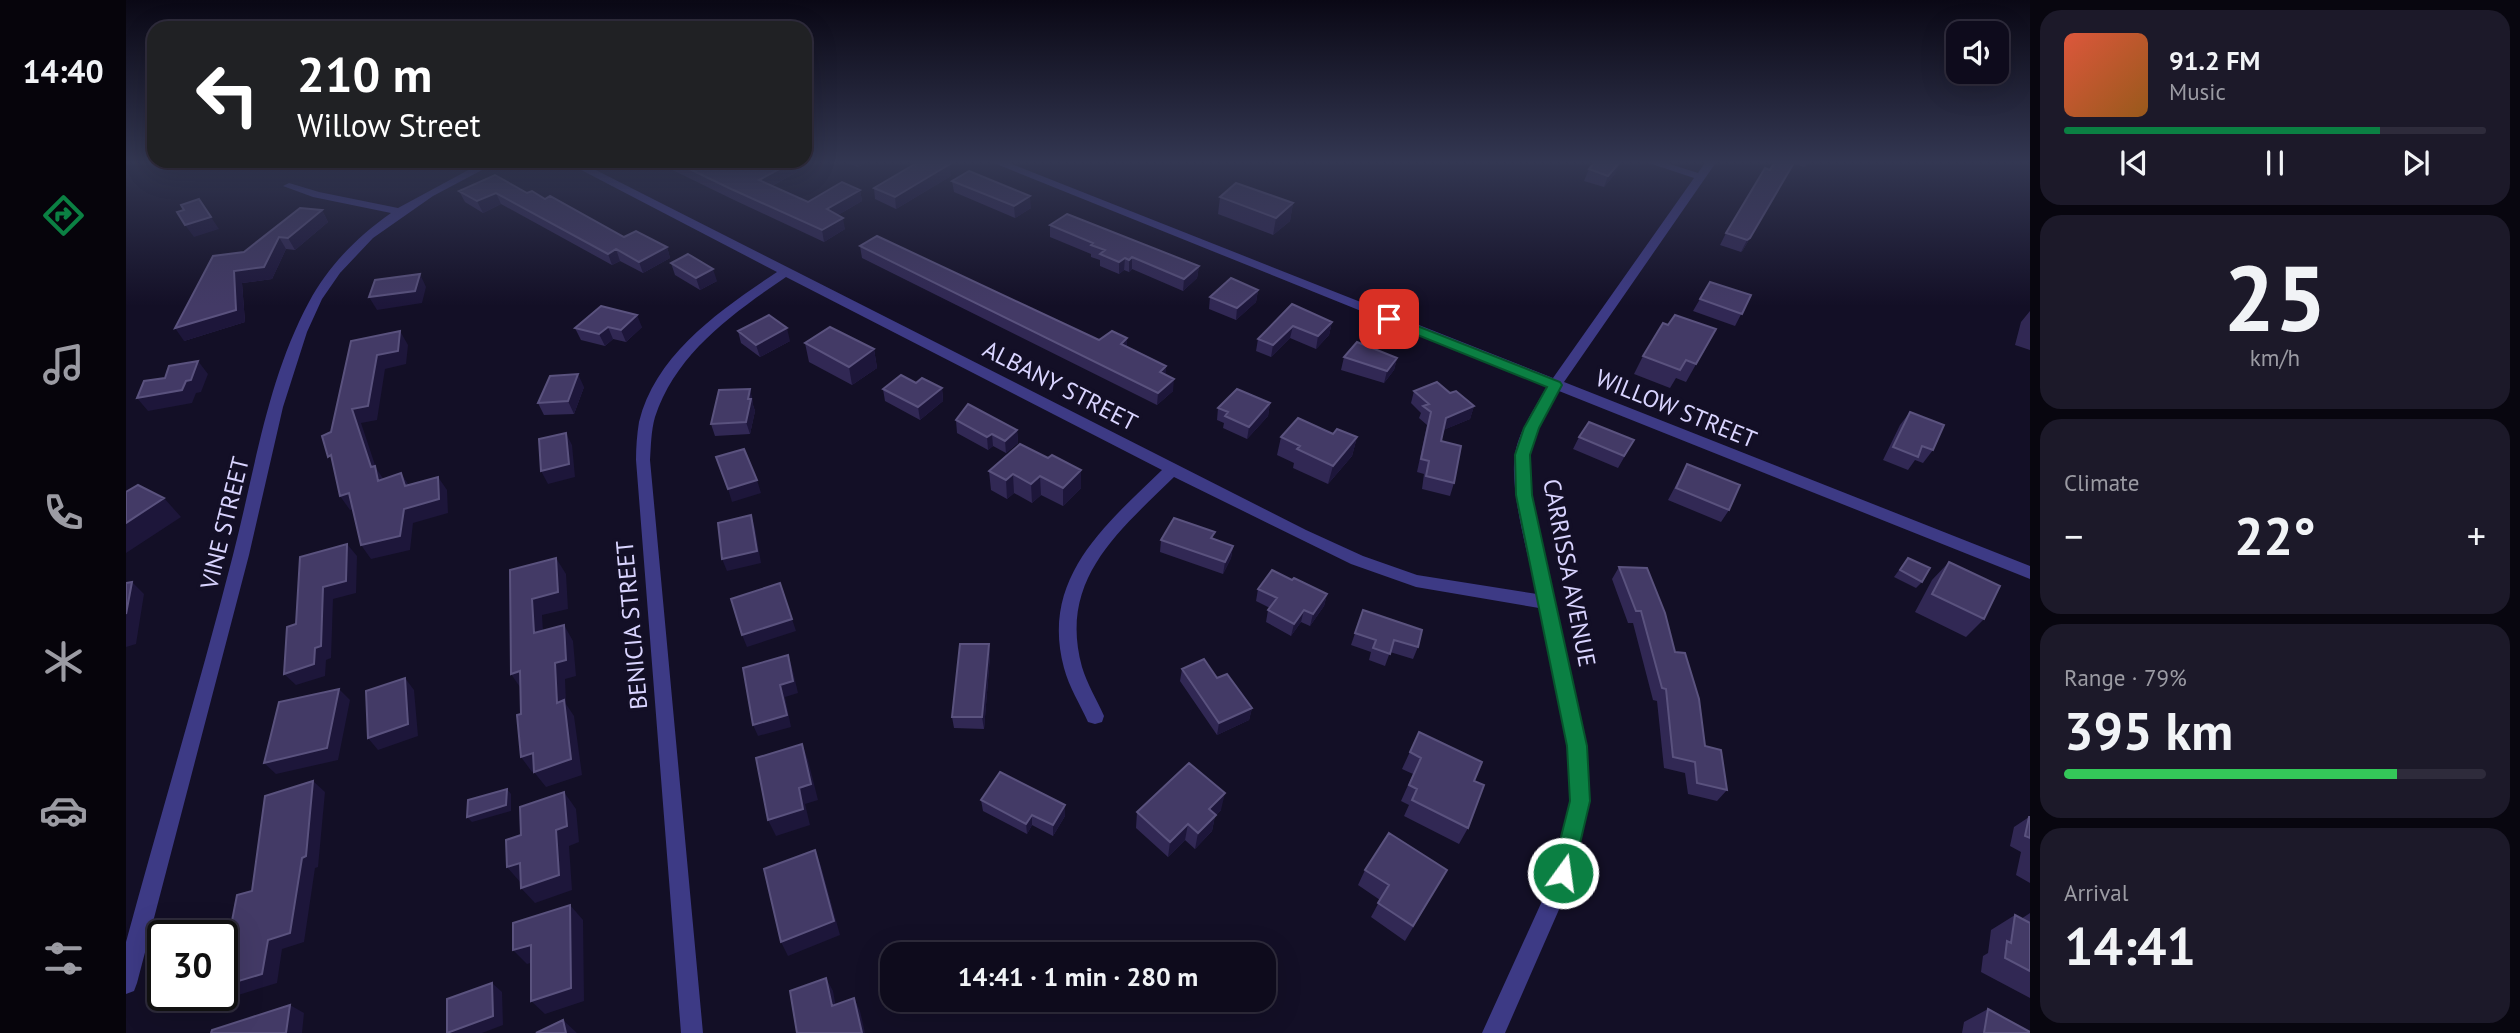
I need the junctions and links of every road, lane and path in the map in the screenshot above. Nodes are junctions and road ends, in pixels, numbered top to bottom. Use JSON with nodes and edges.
{"nodes":[{"id":1,"x":387,"y":209,"type":"edge"},
{"id":2,"x":406,"y":209,"type":"edge"},
{"id":3,"x":663,"y":209,"type":"edge"},
{"id":4,"x":1115,"y":209,"type":"edge"},
{"id":5,"x":1678,"y":209,"type":"edge"},
{"id":6,"x":401,"y":212,"type":"junction"},
{"id":7,"x":785,"y":272,"type":"junction"},
{"id":8,"x":1555,"y":385,"type":"junction"},
{"id":9,"x":1173,"y":469,"type":"junction"},
{"id":10,"x":2030,"y":573,"type":"edge"},
{"id":11,"x":1548,"y":603,"type":"junction"},
{"id":12,"x":1095,"y":716,"type":"dead end"},
{"id":13,"x":126,"y":983,"type":"edge"},
{"id":14,"x":692,"y":1033,"type":"edge"},
{"id":15,"x":1493,"y":1033,"type":"edge"}],
"edges":[{"from":1,"to":6,"type":"street"},
{"from":2,"to":6,"type":"street","name":"VINE STREET"},
{"from":3,"to":7,"type":"street","name":"ALBANY STREET"},
{"from":4,"to":8,"type":"street","name":"WILLOW STREET"},
{"from":5,"to":8,"type":"street","name":"CARRISSA AVENUE"},
{"from":6,"to":13,"type":"street","name":"VINE STREET"},
{"from":7,"to":9,"type":"street","name":"ALBANY STREET"},
{"from":7,"to":14,"type":"street","name":"BENICIA STREET"},
{"from":8,"to":10,"type":"street","name":"WILLOW STREET"},
{"from":8,"to":11,"type":"street","name":"CARRISSA AVENUE"},
{"from":9,"to":11,"type":"street","name":"ALBANY STREET"},
{"from":9,"to":12,"type":"street"},
{"from":11,"to":15,"type":"street","name":"CARRISSA AVENUE"}]}
